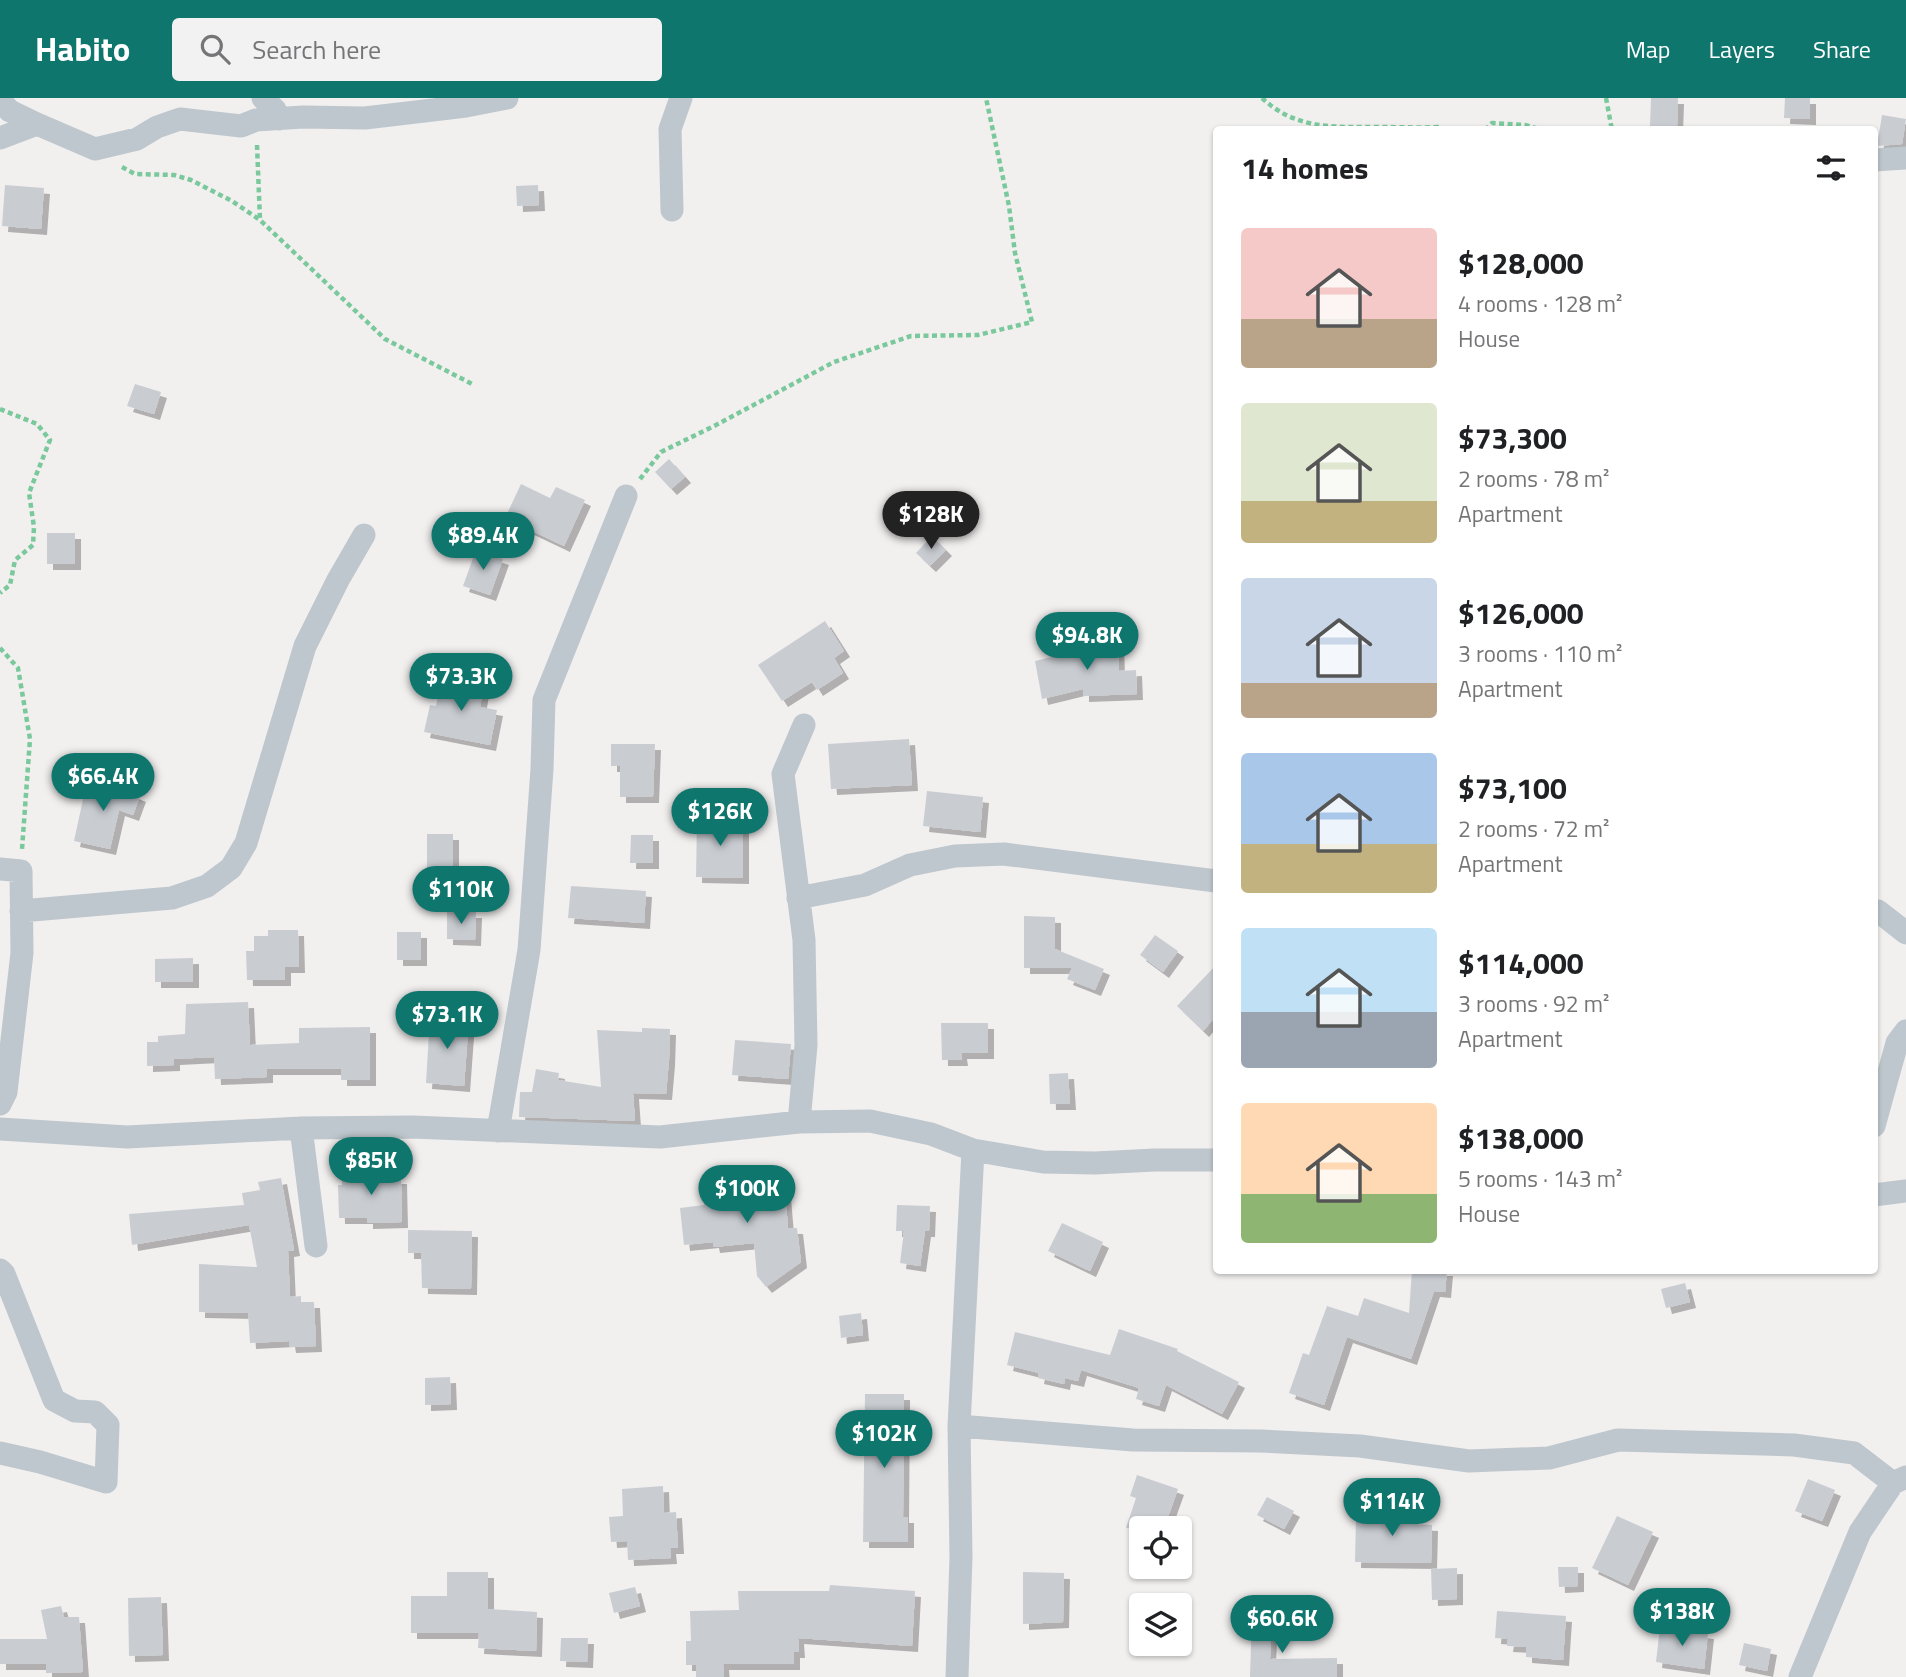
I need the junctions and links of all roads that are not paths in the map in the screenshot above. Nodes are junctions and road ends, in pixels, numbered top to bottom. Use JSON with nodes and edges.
{"nodes":[{"id":1,"x":507,"y":98,"type":"edge"},
{"id":2,"x":681,"y":98,"type":"edge"},
{"id":3,"x":0,"y":101,"type":"edge"},
{"id":4,"x":266,"y":112,"type":"edge"},
{"id":5,"x":37,"y":124,"type":"junction"},
{"id":6,"x":0,"y":138,"type":"edge"},
{"id":7,"x":1906,"y":158,"type":"edge"},
{"id":8,"x":1878,"y":160,"type":"edge"},
{"id":9,"x":672,"y":210,"type":"dead end"},
{"id":10,"x":626,"y":496,"type":"road end"},
{"id":11,"x":364,"y":535,"type":"dead end"},
{"id":12,"x":804,"y":725,"type":"dead end"},
{"id":13,"x":10,"y":870,"type":"edge"},
{"id":14,"x":1213,"y":881,"type":"edge"},
{"id":15,"x":798,"y":898,"type":"junction"},
{"id":16,"x":21,"y":911,"type":"junction"},
{"id":17,"x":1878,"y":911,"type":"dead end"},
{"id":18,"x":1906,"y":933,"type":"edge"},
{"id":19,"x":1906,"y":1031,"type":"edge"},
{"id":20,"x":0,"y":1104,"type":"edge"},
{"id":21,"x":1878,"y":1112,"type":"edge"},
{"id":22,"x":799,"y":1122,"type":"junction"},
{"id":23,"x":301,"y":1128,"type":"junction"},
{"id":24,"x":0,"y":1129,"type":"edge"},
{"id":25,"x":498,"y":1131,"type":"junction"},
{"id":26,"x":973,"y":1150,"type":"junction"},
{"id":27,"x":1213,"y":1160,"type":"edge"},
{"id":28,"x":1906,"y":1191,"type":"edge"},
{"id":29,"x":1878,"y":1195,"type":"edge"},
{"id":30,"x":316,"y":1247,"type":"dead end"},
{"id":31,"x":0,"y":1270,"type":"edge"},
{"id":32,"x":960,"y":1426,"type":"junction"},
{"id":33,"x":0,"y":1453,"type":"edge"},
{"id":34,"x":1900,"y":1480,"type":"edge"},
{"id":35,"x":957,"y":1677,"type":"edge"},
{"id":36,"x":1800,"y":1677,"type":"edge"}],
"edges":[{"from":1,"to":4,"type":"street"},
{"from":2,"to":9,"type":"street"},
{"from":3,"to":5,"type":"street"},
{"from":4,"to":5,"type":"street"},
{"from":5,"to":6,"type":"street"},
{"from":7,"to":8,"type":"street"},
{"from":10,"to":25,"type":"street"},
{"from":11,"to":16,"type":"street"},
{"from":12,"to":15,"type":"street"},
{"from":13,"to":16,"type":"street"},
{"from":14,"to":15,"type":"street"},
{"from":15,"to":22,"type":"street"},
{"from":16,"to":20,"type":"street"},
{"from":17,"to":18,"type":"street"},
{"from":19,"to":21,"type":"street"},
{"from":22,"to":25,"type":"street"},
{"from":22,"to":26,"type":"street"},
{"from":23,"to":24,"type":"street"},
{"from":23,"to":25,"type":"street"},
{"from":23,"to":30,"type":"street"},
{"from":26,"to":27,"type":"street"},
{"from":26,"to":32,"type":"street"},
{"from":28,"to":29,"type":"street"},
{"from":31,"to":33,"type":"street"},
{"from":32,"to":34,"type":"street"},
{"from":32,"to":35,"type":"street"},
{"from":34,"to":36,"type":"street"}]}
